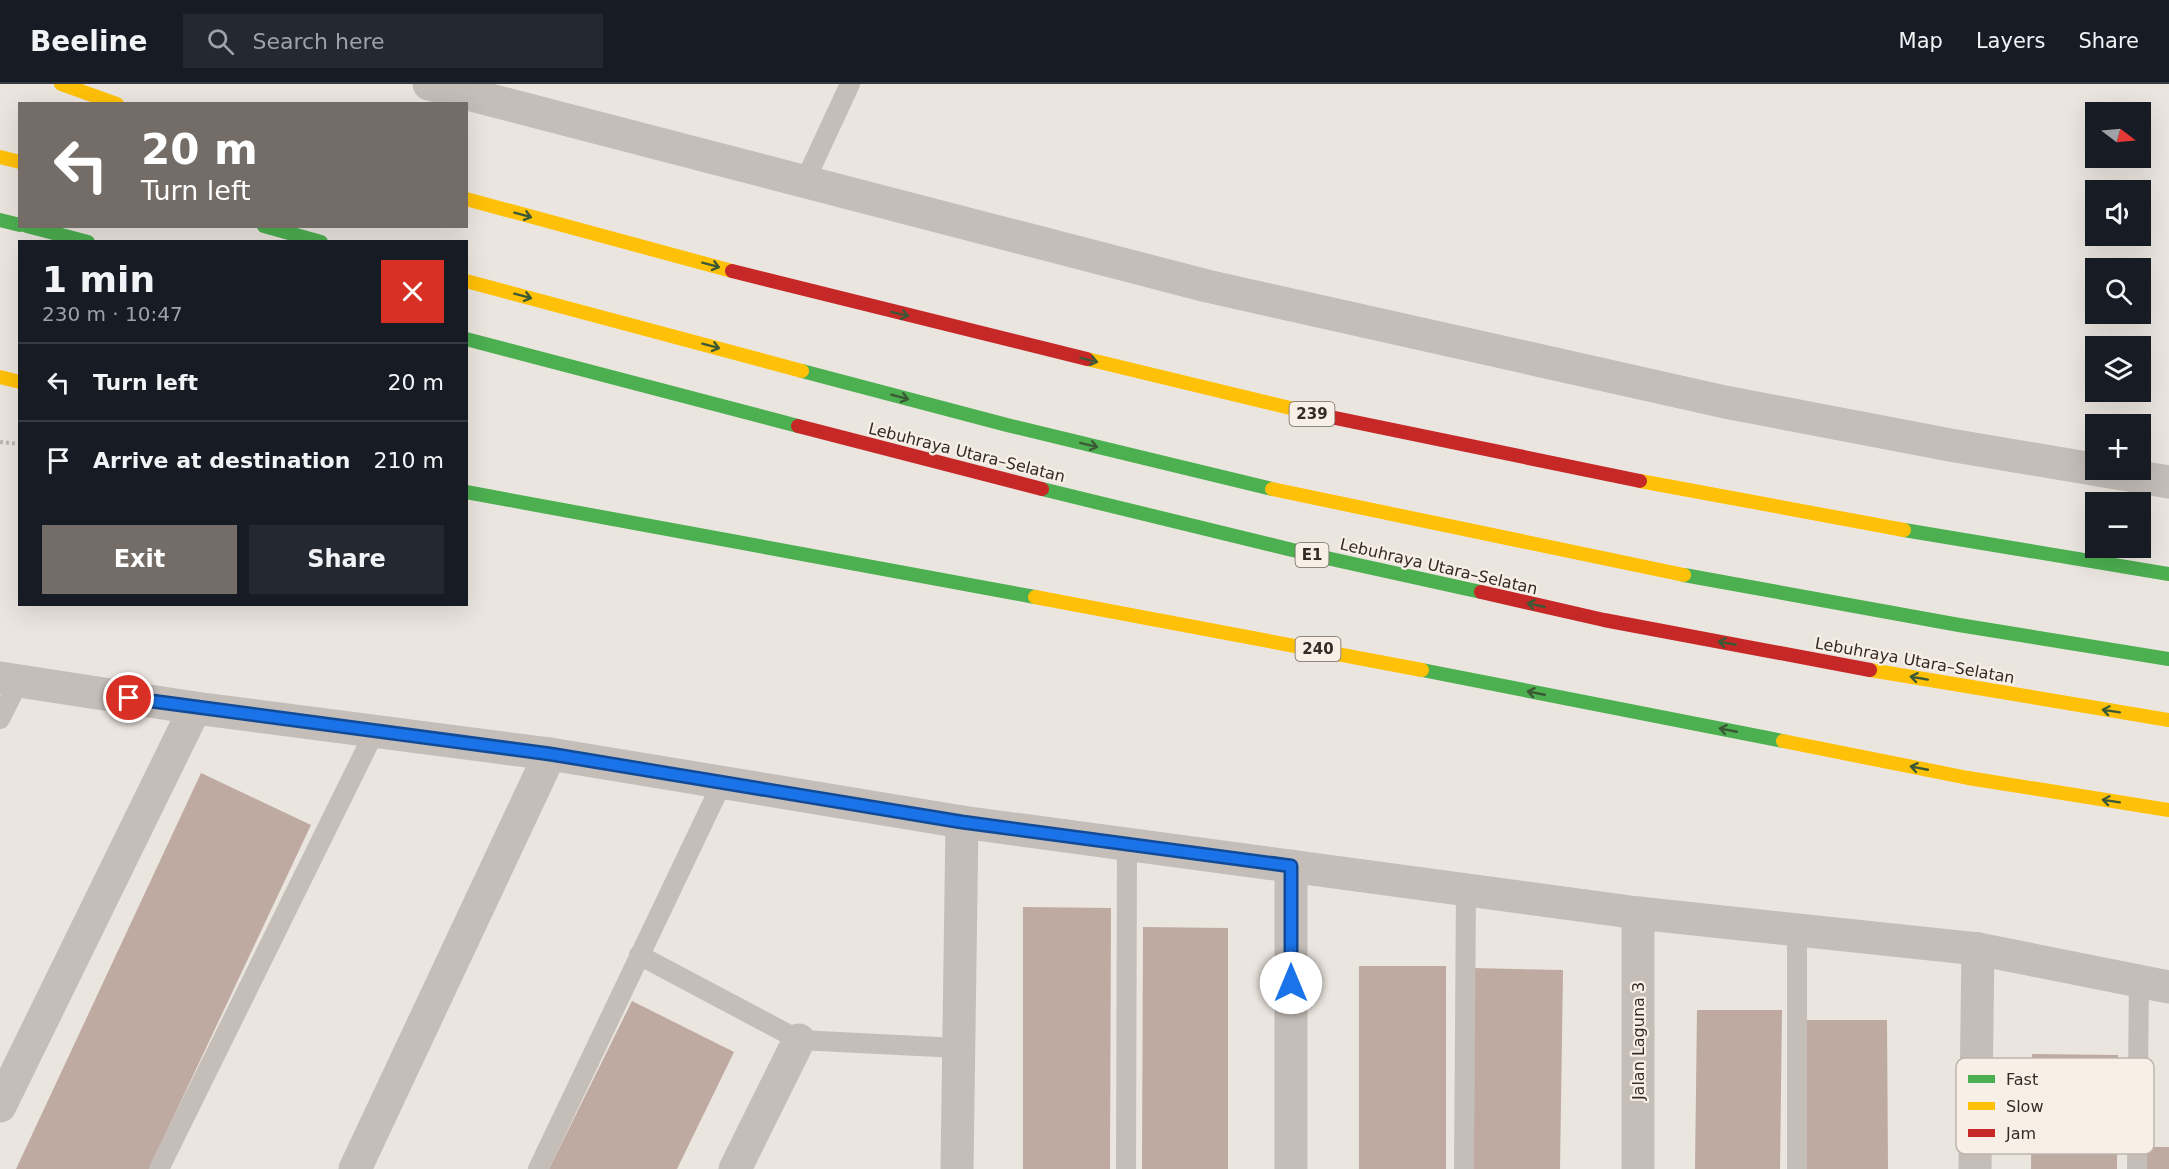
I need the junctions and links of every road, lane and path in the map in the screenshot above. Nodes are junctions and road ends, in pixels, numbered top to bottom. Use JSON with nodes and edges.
{"nodes":[{"id":1,"x":61,"y":84,"type":"edge"},
{"id":2,"x":429,"y":84,"type":"edge"},
{"id":3,"x":850,"y":84,"type":"edge"},
{"id":4,"x":111,"y":102,"type":"edge"},
{"id":5,"x":0,"y":157,"type":"edge"},
{"id":6,"x":18,"y":162,"type":"edge"},
{"id":7,"x":804,"y":183,"type":"junction"},
{"id":8,"x":468,"y":200,"type":"edge"},
{"id":9,"x":0,"y":220,"type":"edge"},
{"id":10,"x":18,"y":224,"type":"edge"},
{"id":11,"x":35,"y":228,"type":"edge"},
{"id":12,"x":271,"y":228,"type":"edge"},
{"id":13,"x":80,"y":240,"type":"edge"},
{"id":14,"x":314,"y":240,"type":"edge"},
{"id":15,"x":468,"y":281,"type":"edge"},
{"id":16,"x":468,"y":340,"type":"edge"},
{"id":17,"x":0,"y":377,"type":"edge"},
{"id":18,"x":18,"y":382,"type":"edge"},
{"id":19,"x":0,"y":442,"type":"edge"},
{"id":20,"x":18,"y":444,"type":"edge"},
{"id":21,"x":2169,"y":482,"type":"edge"},
{"id":22,"x":468,"y":492,"type":"edge"},
{"id":23,"x":2169,"y":574,"type":"edge"},
{"id":24,"x":2169,"y":659,"type":"edge"},
{"id":25,"x":9,"y":679,"type":"edge"},
{"id":26,"x":195,"y":708,"type":"junction"},
{"id":27,"x":0,"y":719,"type":"edge"},
{"id":28,"x":2169,"y":720,"type":"edge"},
{"id":29,"x":375,"y":731,"type":"junction"},
{"id":30,"x":550,"y":754,"type":"junction"},
{"id":31,"x":722,"y":783,"type":"junction"},
{"id":32,"x":2169,"y":810,"type":"edge"},
{"id":33,"x":962,"y":822,"type":"junction"},
{"id":34,"x":1127,"y":844,"type":"junction"},
{"id":35,"x":1291,"y":866,"type":"junction"},
{"id":36,"x":1466,"y":890,"type":"junction"},
{"id":37,"x":1638,"y":913,"type":"junction"},
{"id":38,"x":1797,"y":930,"type":"junction"},
{"id":39,"x":1978,"y":949,"type":"junction"},
{"id":40,"x":639,"y":955,"type":"junction"},
{"id":41,"x":2154,"y":984,"type":"edge"},
{"id":42,"x":799,"y":1040,"type":"junction"},
{"id":43,"x":958,"y":1048,"type":"junction"},
{"id":44,"x":1977,"y":1058,"type":"edge"},
{"id":45,"x":2147,"y":1058,"type":"edge"},
{"id":46,"x":0,"y":1106,"type":"edge"},
{"id":47,"x":1975,"y":1154,"type":"edge"},
{"id":48,"x":2138,"y":1154,"type":"edge"},
{"id":49,"x":159,"y":1169,"type":"edge"},
{"id":50,"x":355,"y":1169,"type":"edge"},
{"id":51,"x":538,"y":1169,"type":"edge"},
{"id":52,"x":735,"y":1169,"type":"edge"},
{"id":53,"x":957,"y":1169,"type":"edge"},
{"id":54,"x":1126,"y":1169,"type":"edge"},
{"id":55,"x":1291,"y":1169,"type":"edge"},
{"id":56,"x":1464,"y":1169,"type":"edge"},
{"id":57,"x":1638,"y":1169,"type":"edge"},
{"id":58,"x":1797,"y":1169,"type":"edge"},
{"id":59,"x":1975,"y":1169,"type":"edge"},
{"id":60,"x":2137,"y":1169,"type":"edge"}],
"edges":[{"from":1,"to":4,"type":"main road"},
{"from":2,"to":7,"type":"street"},
{"from":3,"to":7,"type":"lane"},
{"from":5,"to":6,"type":"main road"},
{"from":7,"to":21,"type":"street"},
{"from":8,"to":23,"type":"main road","number":"239","one_way":true},
{"from":9,"to":10,"type":"main road"},
{"from":11,"to":13,"type":"main road"},
{"from":12,"to":14,"type":"main road"},
{"from":15,"to":24,"type":"main road","one_way":true},
{"from":28,"to":16,"type":"main road","name":"Lebuhraya Utara–Selatan","number":"E1","one_way":true},
{"from":17,"to":18,"type":"main road"},
{"from":19,"to":20,"type":"path"},
{"from":32,"to":22,"type":"main road","number":"240","one_way":true},
{"from":25,"to":26,"type":"street"},
{"from":25,"to":27,"type":"lane"},
{"from":26,"to":29,"type":"street"},
{"from":26,"to":46,"type":"street"},
{"from":29,"to":30,"type":"street"},
{"from":29,"to":49,"type":"lane"},
{"from":30,"to":31,"type":"street"},
{"from":30,"to":50,"type":"street"},
{"from":31,"to":33,"type":"street"},
{"from":31,"to":40,"type":"lane"},
{"from":33,"to":34,"type":"street"},
{"from":33,"to":43,"type":"street"},
{"from":34,"to":35,"type":"street"},
{"from":34,"to":54,"type":"lane"},
{"from":35,"to":36,"type":"street"},
{"from":35,"to":55,"type":"street"},
{"from":36,"to":37,"type":"street"},
{"from":36,"to":56,"type":"lane"},
{"from":37,"to":38,"type":"street"},
{"from":37,"to":57,"type":"street","name":"Jalan Laguna 3"},
{"from":38,"to":39,"type":"street"},
{"from":38,"to":58,"type":"lane"},
{"from":39,"to":41,"type":"street"},
{"from":39,"to":44,"type":"street"},
{"from":40,"to":42,"type":"lane"},
{"from":40,"to":51,"type":"lane"},
{"from":41,"to":45,"type":"lane"},
{"from":42,"to":43,"type":"lane"},
{"from":42,"to":52,"type":"street"},
{"from":43,"to":53,"type":"street"},
{"from":47,"to":59,"type":"street"},
{"from":48,"to":60,"type":"lane"}]}
